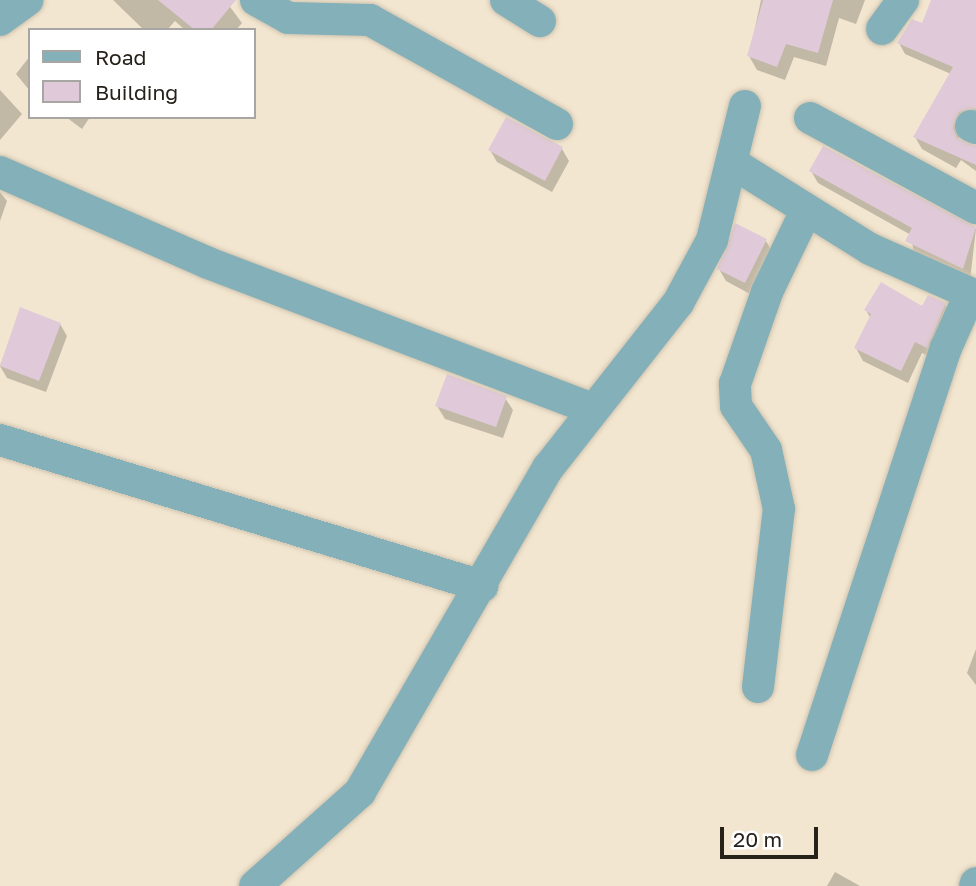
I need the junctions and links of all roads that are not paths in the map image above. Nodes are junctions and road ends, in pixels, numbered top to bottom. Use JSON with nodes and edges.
{"nodes":[{"id":1,"x":28,"y":0,"type":"edge"},
{"id":2,"x":256,"y":0,"type":"edge"},
{"id":3,"x":506,"y":0,"type":"edge"},
{"id":4,"x":903,"y":0,"type":"edge"},
{"id":5,"x":1,"y":19,"type":"edge"},
{"id":6,"x":540,"y":21,"type":"dead end"},
{"id":7,"x":882,"y":29,"type":"dead end"},
{"id":8,"x":745,"y":106,"type":"dead end"},
{"id":9,"x":810,"y":118,"type":"dead end"},
{"id":10,"x":557,"y":124,"type":"dead end"},
{"id":11,"x":734,"y":164,"type":"junction"},
{"id":12,"x":0,"y":172,"type":"edge"},
{"id":13,"x":976,"y":208,"type":"edge"},
{"id":14,"x":806,"y":211,"type":"junction"},
{"id":15,"x":973,"y":295,"type":"edge"},
{"id":16,"x":589,"y":408,"type":"junction"},
{"id":17,"x":0,"y":440,"type":"edge"},
{"id":18,"x":482,"y":586,"type":"junction"},
{"id":19,"x":758,"y":687,"type":"dead end"},
{"id":20,"x":812,"y":755,"type":"dead end"},
{"id":21,"x":255,"y":886,"type":"edge"}],
"edges":[{"from":1,"to":5,"type":"street"},
{"from":2,"to":10,"type":"street"},
{"from":3,"to":6,"type":"street"},
{"from":4,"to":7,"type":"street"},
{"from":8,"to":11,"type":"street"},
{"from":9,"to":13,"type":"street"},
{"from":11,"to":14,"type":"street"},
{"from":11,"to":16,"type":"street"},
{"from":12,"to":16,"type":"street"},
{"from":14,"to":15,"type":"street"},
{"from":14,"to":19,"type":"street"},
{"from":15,"to":20,"type":"street"},
{"from":16,"to":18,"type":"street"},
{"from":17,"to":18,"type":"street"},
{"from":18,"to":21,"type":"street"}]}
